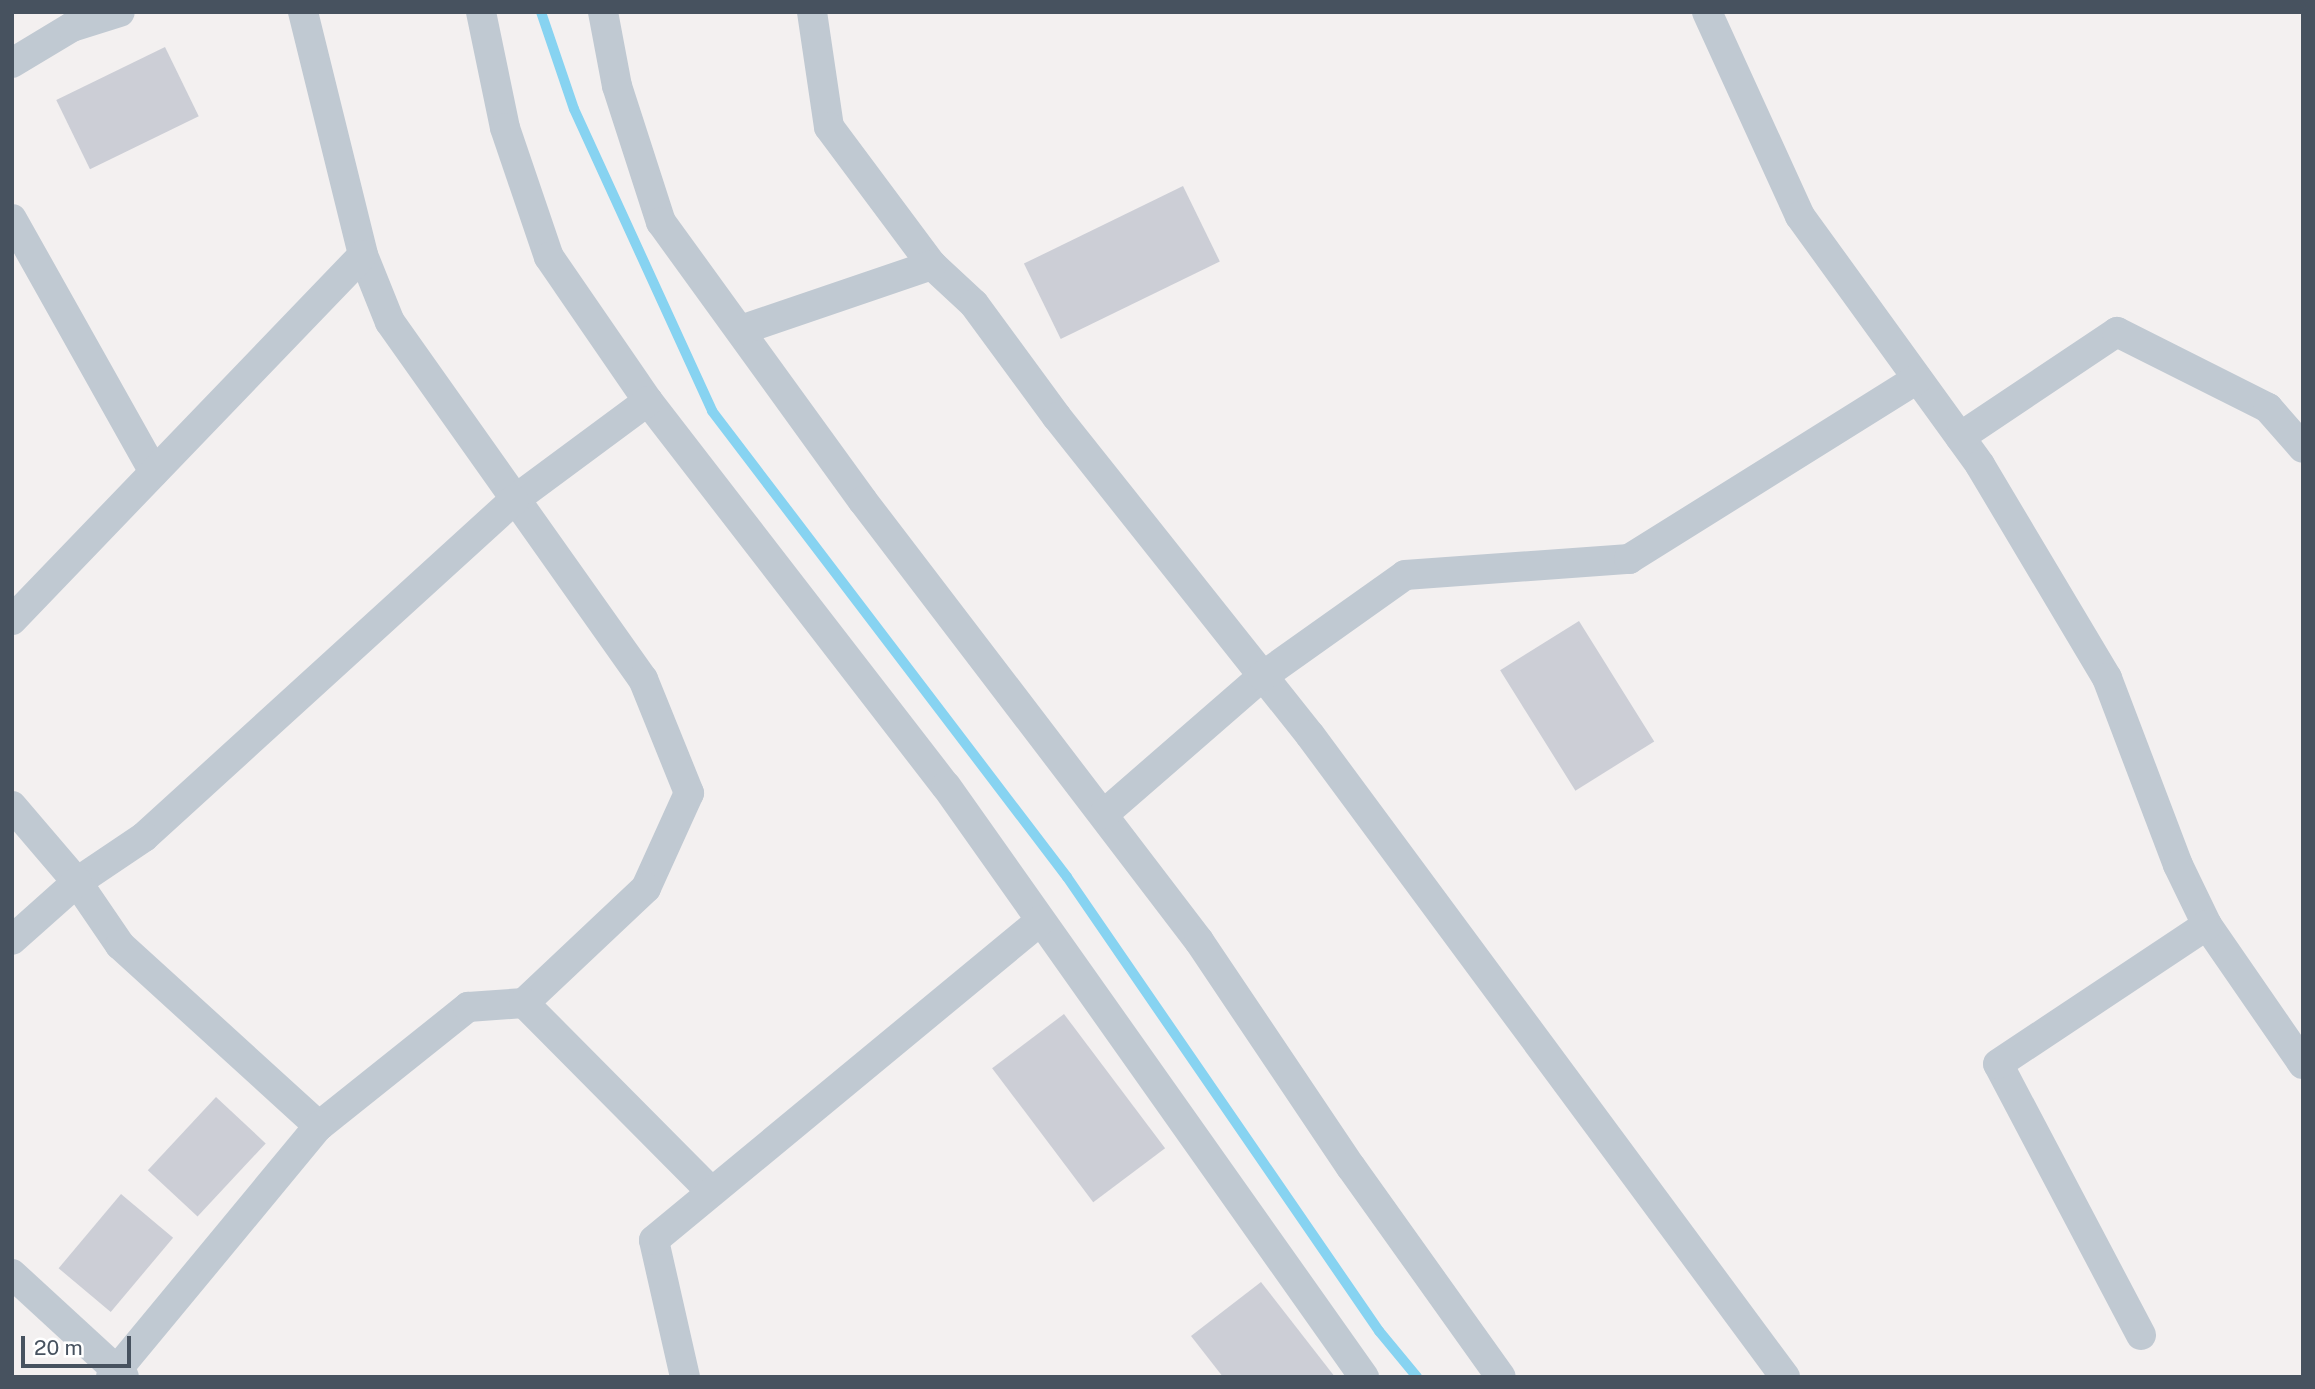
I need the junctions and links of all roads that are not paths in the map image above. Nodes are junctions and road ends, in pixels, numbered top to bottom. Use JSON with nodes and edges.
{"nodes":[{"id":1,"x":120,"y":12,"type":"edge"},
{"id":2,"x":303,"y":12,"type":"edge"},
{"id":3,"x":481,"y":12,"type":"edge"},
{"id":4,"x":603,"y":12,"type":"edge"},
{"id":5,"x":812,"y":12,"type":"edge"},
{"id":6,"x":1707,"y":12,"type":"edge"},
{"id":7,"x":69,"y":20,"type":"edge"},
{"id":8,"x":12,"y":63,"type":"edge"},
{"id":9,"x":12,"y":219,"type":"edge"},
{"id":10,"x":363,"y":255,"type":"junction"},
{"id":11,"x":932,"y":264,"type":"junction"},
{"id":12,"x":741,"y":330,"type":"junction"},
{"id":13,"x":1917,"y":379,"type":"junction"},
{"id":14,"x":648,"y":401,"type":"junction"},
{"id":15,"x":1960,"y":438,"type":"junction"},
{"id":16,"x":2303,"y":448,"type":"edge"},
{"id":17,"x":154,"y":472,"type":"junction"},
{"id":18,"x":514,"y":500,"type":"junction"},
{"id":19,"x":12,"y":621,"type":"edge"},
{"id":20,"x":1263,"y":676,"type":"junction"},
{"id":21,"x":12,"y":806,"type":"edge"},
{"id":22,"x":1104,"y":814,"type":"junction"},
{"id":23,"x":77,"y":882,"type":"junction"},
{"id":24,"x":1040,"y":921,"type":"junction"},
{"id":25,"x":2207,"y":925,"type":"junction"},
{"id":26,"x":12,"y":940,"type":"edge"},
{"id":27,"x":524,"y":1003,"type":"junction"},
{"id":28,"x":2303,"y":1064,"type":"edge"},
{"id":29,"x":319,"y":1126,"type":"junction"},
{"id":30,"x":710,"y":1190,"type":"junction"},
{"id":31,"x":12,"y":1274,"type":"edge"},
{"id":32,"x":2141,"y":1335,"type":"dead end"},
{"id":33,"x":118,"y":1375,"type":"edge"},
{"id":34,"x":685,"y":1377,"type":"edge"},
{"id":35,"x":1364,"y":1377,"type":"edge"},
{"id":36,"x":1501,"y":1377,"type":"edge"},
{"id":37,"x":1785,"y":1377,"type":"edge"}],
"edges":[{"from":1,"to":7,"type":"street"},
{"from":2,"to":10,"type":"street"},
{"from":3,"to":14,"type":"street"},
{"from":4,"to":12,"type":"street"},
{"from":5,"to":11,"type":"street"},
{"from":6,"to":13,"type":"street"},
{"from":7,"to":8,"type":"street"},
{"from":9,"to":17,"type":"street"},
{"from":10,"to":17,"type":"street"},
{"from":10,"to":18,"type":"street"},
{"from":11,"to":12,"type":"street"},
{"from":11,"to":20,"type":"street"},
{"from":12,"to":22,"type":"street"},
{"from":13,"to":15,"type":"street"},
{"from":13,"to":20,"type":"street"},
{"from":14,"to":18,"type":"street"},
{"from":14,"to":24,"type":"street"},
{"from":15,"to":16,"type":"street"},
{"from":15,"to":25,"type":"street"},
{"from":17,"to":19,"type":"street"},
{"from":18,"to":23,"type":"street"},
{"from":18,"to":27,"type":"street"},
{"from":20,"to":22,"type":"street"},
{"from":20,"to":37,"type":"street"},
{"from":21,"to":23,"type":"street"},
{"from":22,"to":36,"type":"street"},
{"from":23,"to":26,"type":"street"},
{"from":23,"to":29,"type":"street"},
{"from":24,"to":30,"type":"street"},
{"from":24,"to":35,"type":"street"},
{"from":25,"to":28,"type":"street"},
{"from":25,"to":32,"type":"street"},
{"from":27,"to":29,"type":"street"},
{"from":27,"to":30,"type":"street"},
{"from":29,"to":33,"type":"street"},
{"from":30,"to":34,"type":"street"},
{"from":31,"to":33,"type":"street"}]}
